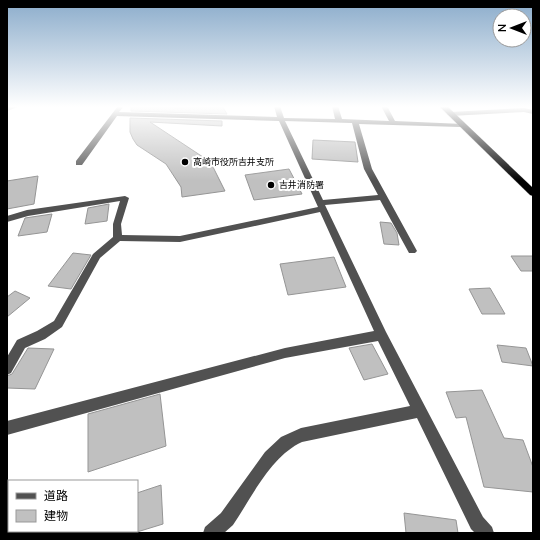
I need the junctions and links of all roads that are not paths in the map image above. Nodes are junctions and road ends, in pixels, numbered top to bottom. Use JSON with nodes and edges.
{"nodes":[{"id":1,"x":102,"y":131,"type":"edge"},
{"id":2,"x":287,"y":131,"type":"edge"},
{"id":3,"x":358,"y":131,"type":"edge"},
{"id":4,"x":468,"y":131,"type":"edge"},
{"id":5,"x":79,"y":163,"type":"dead end"},
{"id":6,"x":531,"y":189,"type":"edge"},
{"id":7,"x":384,"y":197,"type":"junction"},
{"id":8,"x":321,"y":206,"type":"junction"},
{"id":9,"x":7,"y":219,"type":"edge"},
{"id":10,"x":118,"y":238,"type":"junction"},
{"id":11,"x":412,"y":251,"type":"dead end"},
{"id":12,"x":381,"y":335,"type":"junction"},
{"id":13,"x":7,"y":369,"type":"edge"},
{"id":14,"x":420,"y":411,"type":"junction"},
{"id":15,"x":7,"y":428,"type":"edge"},
{"id":16,"x":212,"y":533,"type":"edge"},
{"id":17,"x":486,"y":533,"type":"edge"}],
"edges":[{"from":1,"to":5,"type":"street"},
{"from":2,"to":8,"type":"street"},
{"from":3,"to":7,"type":"street"},
{"from":4,"to":6,"type":"highway"},
{"from":7,"to":8,"type":"street"},
{"from":7,"to":11,"type":"street"},
{"from":8,"to":10,"type":"street"},
{"from":8,"to":12,"type":"street"},
{"from":9,"to":10,"type":"street"},
{"from":10,"to":13,"type":"street"},
{"from":12,"to":14,"type":"street"},
{"from":12,"to":15,"type":"street"},
{"from":14,"to":16,"type":"street"},
{"from":14,"to":17,"type":"street"}]}
